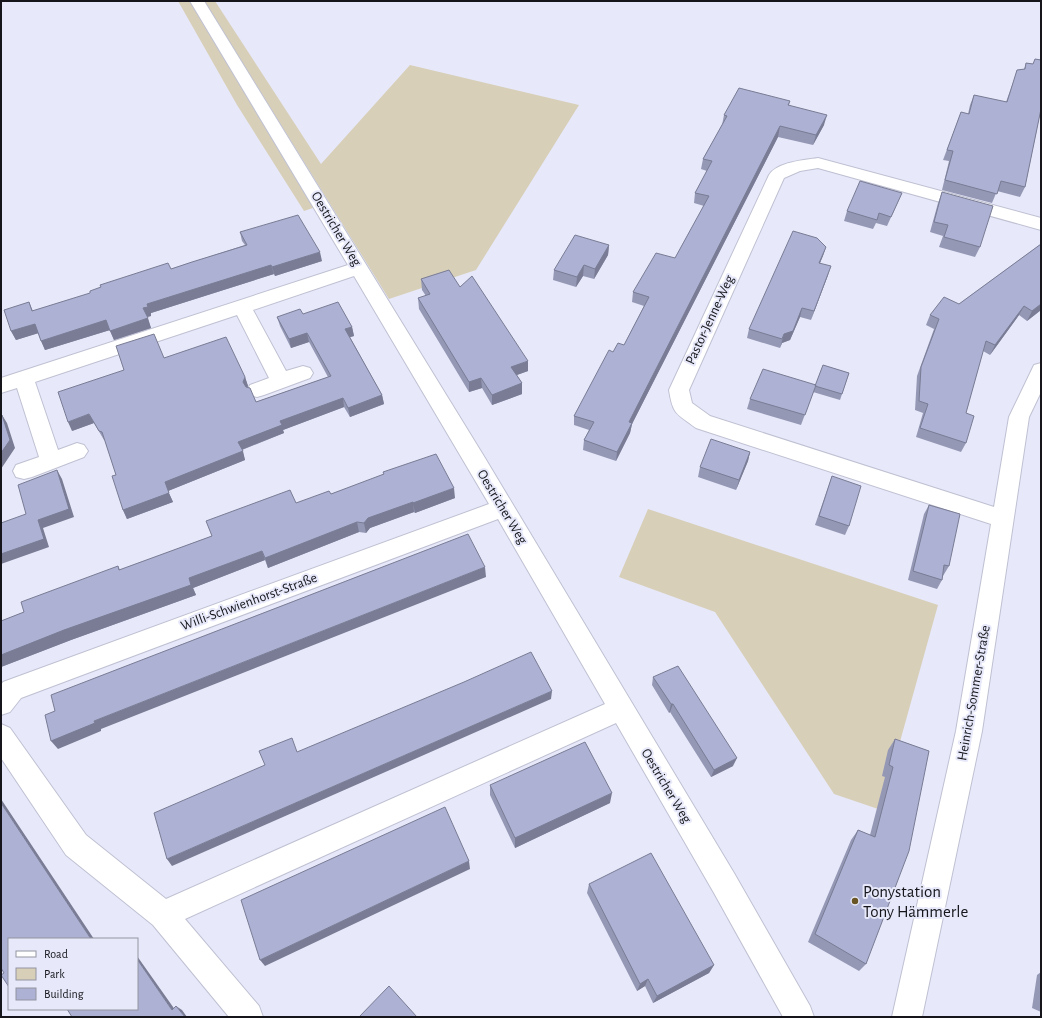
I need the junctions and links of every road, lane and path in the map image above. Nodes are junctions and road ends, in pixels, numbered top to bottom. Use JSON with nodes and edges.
{"nodes":[{"id":1,"x":197,"y":1,"type":"edge"},
{"id":2,"x":1041,"y":224,"type":"edge"},
{"id":3,"x":359,"y":268,"type":"junction"},
{"id":4,"x":242,"y":307,"type":"junction"},
{"id":5,"x":1041,"y":370,"type":"edge"},
{"id":6,"x":303,"y":373,"type":"dead end"},
{"id":7,"x":24,"y":378,"type":"junction"},
{"id":8,"x":281,"y":381,"type":"junction"},
{"id":9,"x":1,"y":386,"type":"edge"},
{"id":10,"x":257,"y":390,"type":"dead end"},
{"id":11,"x":77,"y":451,"type":"dead end"},
{"id":12,"x":51,"y":461,"type":"junction"},
{"id":13,"x":24,"y":470,"type":"dead end"},
{"id":14,"x":503,"y":508,"type":"junction"},
{"id":15,"x":1002,"y":519,"type":"junction"},
{"id":16,"x":1,"y":704,"type":"edge"},
{"id":17,"x":620,"y":709,"type":"junction"},
{"id":18,"x":1,"y":736,"type":"edge"},
{"id":19,"x":163,"y":915,"type":"junction"},
{"id":20,"x":248,"y":1017,"type":"edge"},
{"id":21,"x":799,"y":1017,"type":"edge"},
{"id":22,"x":907,"y":1017,"type":"edge"}],
"edges":[{"from":1,"to":3,"type":"street","name":"Oestricher Weg"},
{"from":2,"to":15,"type":"street","name":"Pastor-Jenne-Weg"},
{"from":3,"to":4,"type":"street"},
{"from":3,"to":14,"type":"street","name":"Oestricher Weg"},
{"from":4,"to":7,"type":"street"},
{"from":4,"to":8,"type":"street"},
{"from":5,"to":15,"type":"street","name":"Heinrich-Sommer-Straße"},
{"from":6,"to":8,"type":"street"},
{"from":7,"to":9,"type":"street"},
{"from":7,"to":12,"type":"street"},
{"from":8,"to":10,"type":"street"},
{"from":11,"to":12,"type":"street"},
{"from":12,"to":13,"type":"street"},
{"from":14,"to":16,"type":"street","name":"Willi-Schwienhorst-Straße"},
{"from":14,"to":17,"type":"street","name":"Oestricher Weg"},
{"from":15,"to":22,"type":"street","name":"Heinrich-Sommer-Straße"},
{"from":17,"to":19,"type":"street"},
{"from":17,"to":21,"type":"street","name":"Oestricher Weg"},
{"from":18,"to":19,"type":"street"},
{"from":19,"to":20,"type":"street"}]}
